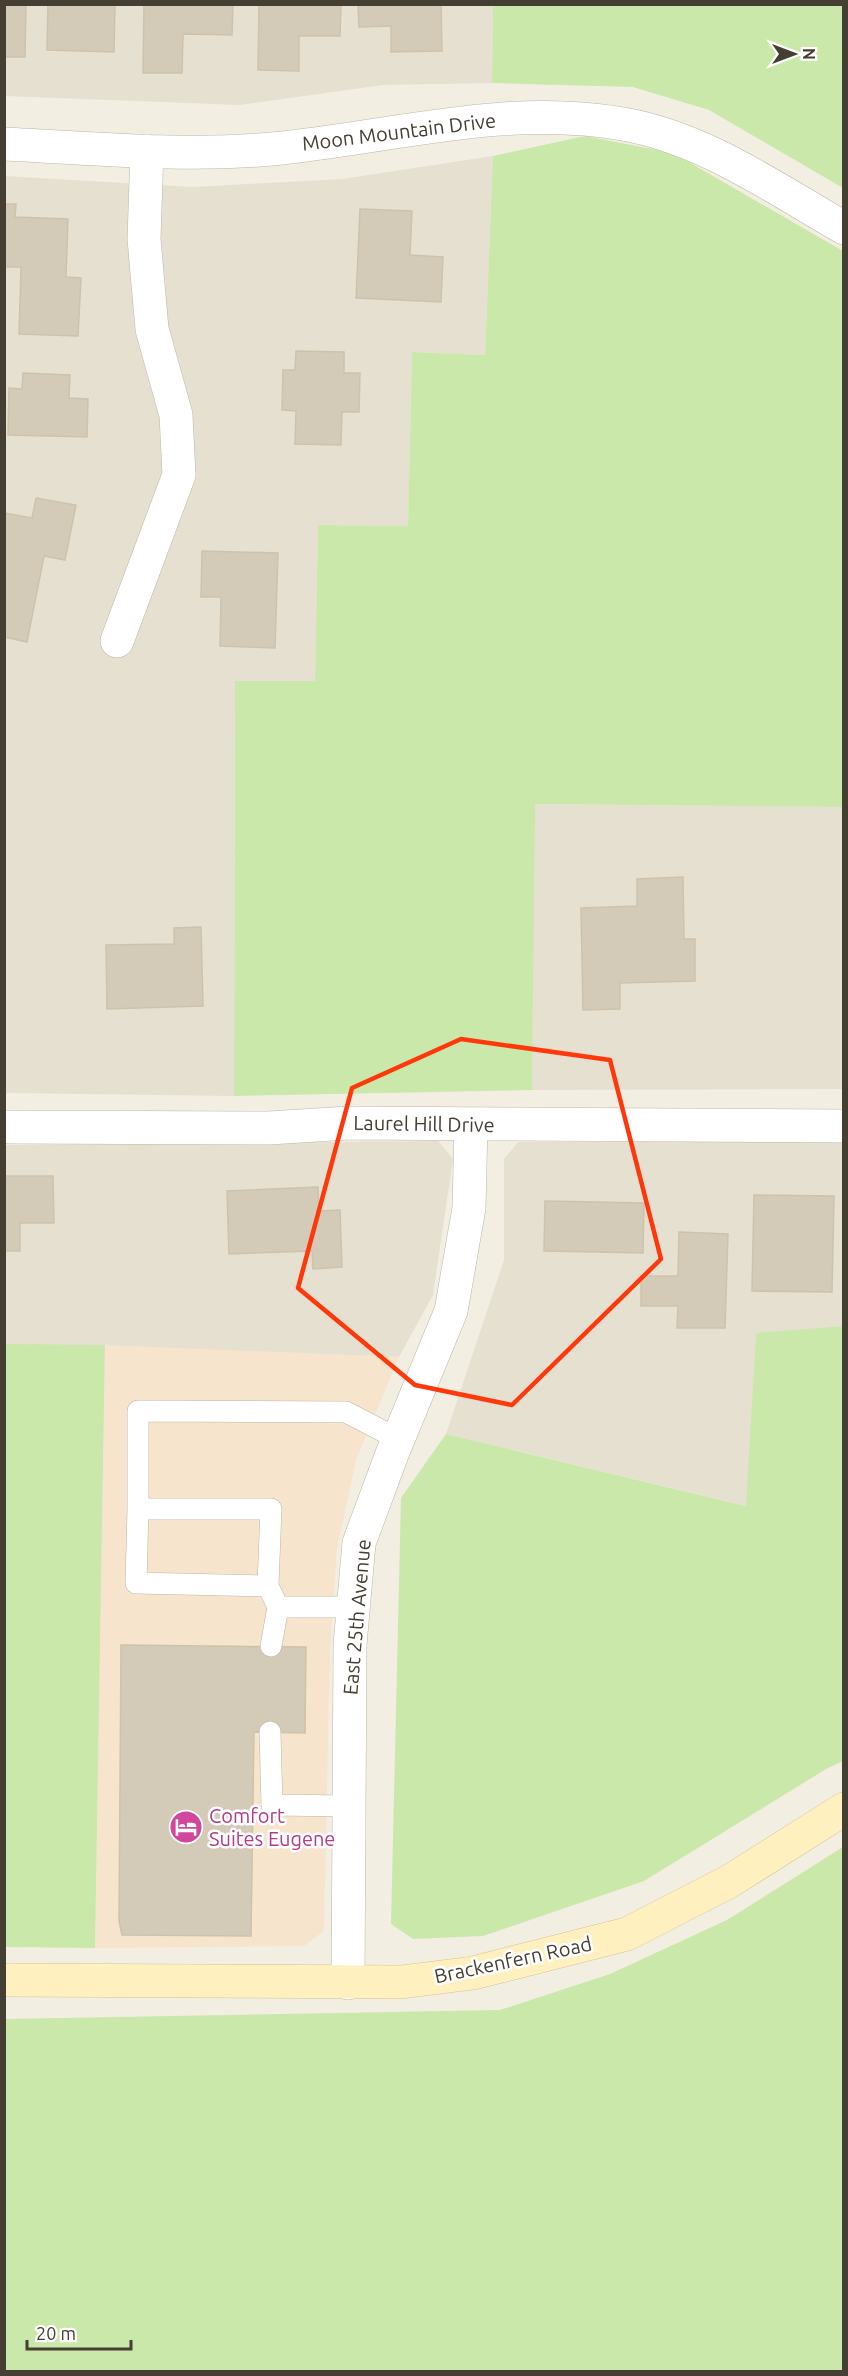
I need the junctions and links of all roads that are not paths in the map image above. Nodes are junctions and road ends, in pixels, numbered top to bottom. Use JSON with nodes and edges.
{"nodes":[{"id":1,"x":4,"y":144,"type":"edge"},
{"id":2,"x":147,"y":151,"type":"junction"},
{"id":3,"x":843,"y":228,"type":"edge"},
{"id":4,"x":117,"y":641,"type":"dead end"},
{"id":5,"x":471,"y":1125,"type":"junction"},
{"id":6,"x":843,"y":1126,"type":"edge"},
{"id":7,"x":4,"y":1127,"type":"edge"},
{"id":8,"x":398,"y":1439,"type":"junction"},
{"id":9,"x":138,"y":1509,"type":"junction"},
{"id":10,"x":268,"y":1586,"type":"junction"},
{"id":11,"x":278,"y":1608,"type":"junction"},
{"id":12,"x":354,"y":1608,"type":"junction"},
{"id":13,"x":271,"y":1646,"type":"dead end"},
{"id":14,"x":270,"y":1732,"type":"dead end"},
{"id":15,"x":349,"y":1806,"type":"junction"},
{"id":16,"x":843,"y":1809,"type":"edge"},
{"id":17,"x":4,"y":1980,"type":"edge"},
{"id":18,"x":348,"y":1983,"type":"junction"}],
"edges":[{"from":1,"to":2,"type":"street","name":"Moon Mountain Drive"},
{"from":2,"to":3,"type":"street","name":"Moon Mountain Drive"},
{"from":2,"to":4,"type":"street"},
{"from":5,"to":6,"type":"street","name":"Laurel Hill Drive"},
{"from":5,"to":7,"type":"street","name":"Laurel Hill Drive"},
{"from":5,"to":8,"type":"street","name":"East 25th Avenue"},
{"from":8,"to":9,"type":"lane"},
{"from":8,"to":12,"type":"street","name":"East 25th Avenue"},
{"from":9,"to":10,"type":"lane"},
{"from":9,"to":10,"type":"lane"},
{"from":10,"to":11,"type":"lane"},
{"from":11,"to":12,"type":"lane"},
{"from":11,"to":13,"type":"lane"},
{"from":12,"to":15,"type":"street","name":"East 25th Avenue"},
{"from":14,"to":15,"type":"lane"},
{"from":15,"to":18,"type":"street","name":"East 25th Avenue"},
{"from":16,"to":18,"type":"street","name":"Brackenfern Road"},
{"from":17,"to":18,"type":"street","name":"Brackenfern Road"}]}
